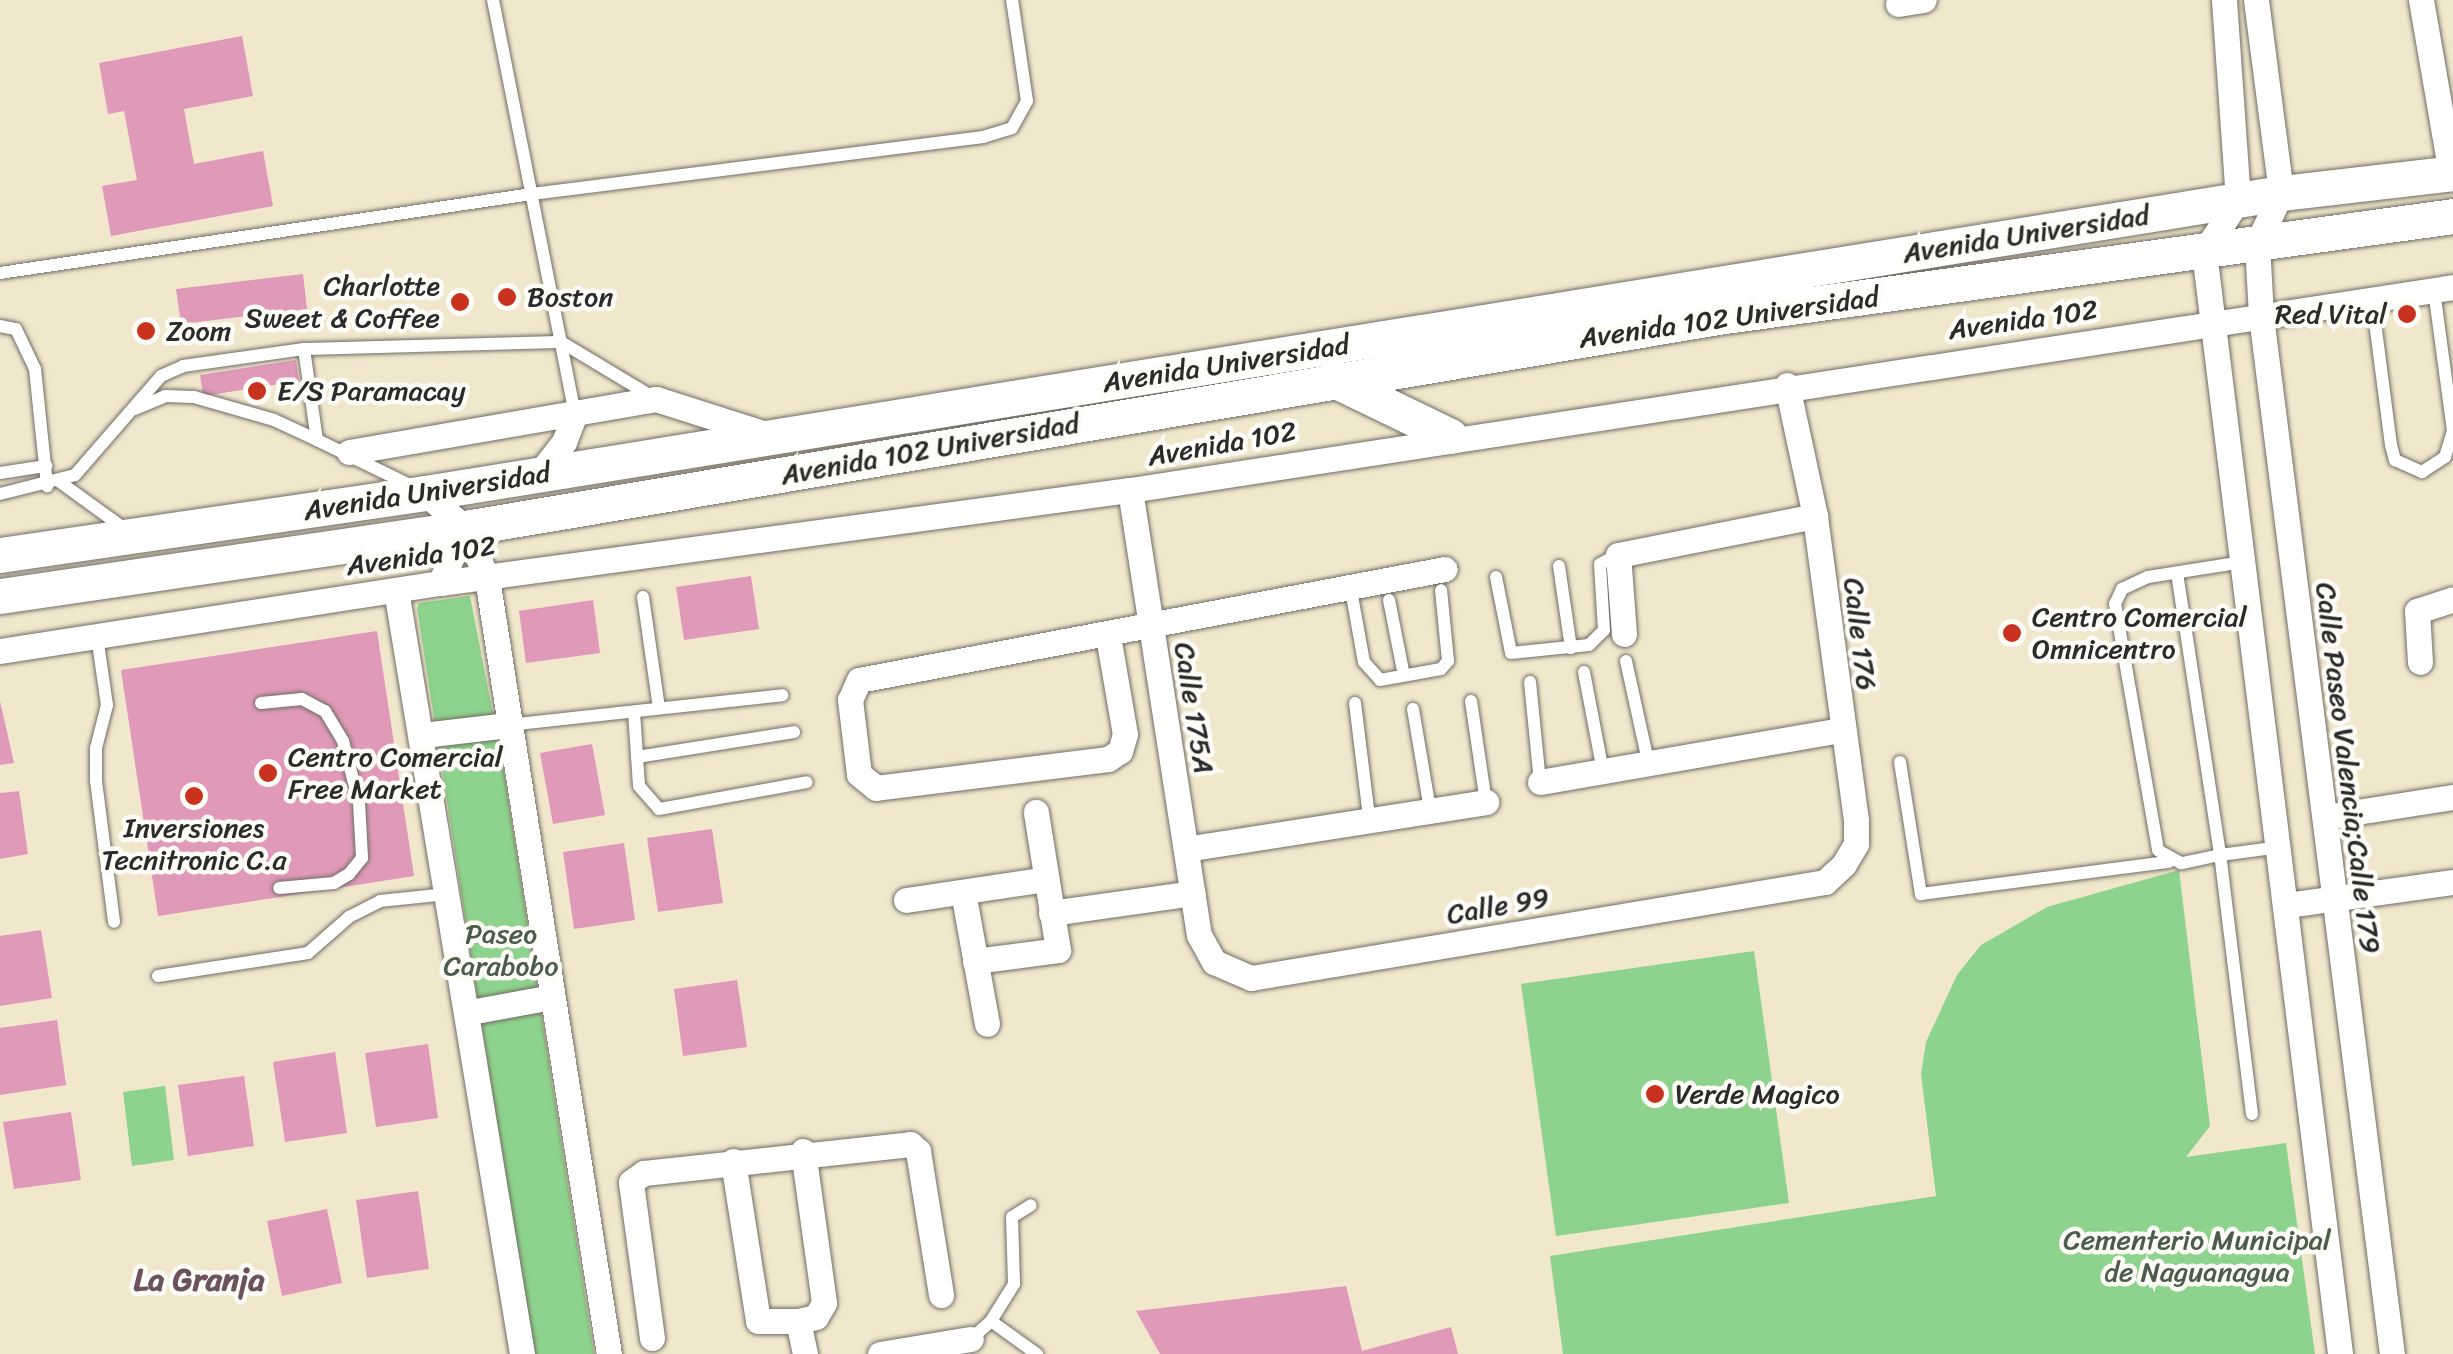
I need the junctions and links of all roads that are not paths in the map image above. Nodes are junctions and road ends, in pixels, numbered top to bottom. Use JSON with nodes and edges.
{"nodes":[{"id":1,"x":493,"y":0,"type":"edge"},
{"id":2,"x":1012,"y":0,"type":"edge"},
{"id":3,"x":2224,"y":0,"type":"edge"},
{"id":4,"x":2256,"y":0,"type":"edge"},
{"id":5,"x":2421,"y":0,"type":"edge"},
{"id":6,"x":2452,"y":173,"type":"edge"},
{"id":7,"x":2280,"y":192,"type":"junction"},
{"id":8,"x":532,"y":194,"type":"junction"},
{"id":9,"x":2238,"y":200,"type":"junction"},
{"id":10,"x":2453,"y":216,"type":"edge"},
{"id":11,"x":2257,"y":244,"type":"junction"},
{"id":12,"x":2204,"y":252,"type":"junction"},
{"id":13,"x":0,"y":273,"type":"edge"},
{"id":14,"x":2444,"y":288,"type":"edge"},
{"id":15,"x":2372,"y":299,"type":"junction"},
{"id":16,"x":2261,"y":316,"type":"junction"},
{"id":17,"x":2211,"y":323,"type":"junction"},
{"id":18,"x":0,"y":326,"type":"edge"},
{"id":19,"x":561,"y":342,"type":"junction"},
{"id":20,"x":304,"y":349,"type":"junction"},
{"id":21,"x":1332,"y":380,"type":"junction"},
{"id":22,"x":1787,"y":384,"type":"junction"},
{"id":23,"x":656,"y":400,"type":"junction"},
{"id":24,"x":132,"y":410,"type":"junction"},
{"id":25,"x":575,"y":413,"type":"junction"},
{"id":26,"x":1450,"y":436,"type":"junction"},
{"id":27,"x":774,"y":437,"type":"junction"},
{"id":28,"x":317,"y":440,"type":"junction"},
{"id":29,"x":349,"y":452,"type":"junction"},
{"id":30,"x":46,"y":466,"type":"junction"},
{"id":31,"x":0,"y":472,"type":"edge"},
{"id":32,"x":538,"y":475,"type":"junction"},
{"id":33,"x":54,"y":484,"type":"junction"},
{"id":34,"x":1130,"y":490,"type":"junction"},
{"id":35,"x":425,"y":493,"type":"junction"},
{"id":36,"x":0,"y":494,"type":"edge"},
{"id":37,"x":1815,"y":516,"type":"junction"},
{"id":38,"x":465,"y":528,"type":"junction"},
{"id":39,"x":136,"y":537,"type":"junction"},
{"id":40,"x":0,"y":555,"type":"edge"},
{"id":41,"x":1618,"y":555,"type":"junction"},
{"id":42,"x":2242,"y":562,"type":"junction"},
{"id":43,"x":1560,"y":566,"type":"dead end"},
{"id":44,"x":2177,"y":572,"type":"junction"},
{"id":45,"x":1496,"y":577,"type":"dead end"},
{"id":46,"x":487,"y":578,"type":"junction"},
{"id":47,"x":1442,"y":580,"type":"joint"},
{"id":48,"x":440,"y":583,"type":"junction"},
{"id":49,"x":396,"y":590,"type":"junction"},
{"id":50,"x":1350,"y":590,"type":"junction"},
{"id":51,"x":0,"y":596,"type":"edge"},
{"id":52,"x":643,"y":597,"type":"dead end"},
{"id":53,"x":2453,"y":599,"type":"edge"},
{"id":54,"x":1388,"y":600,"type":"dead end"},
{"id":55,"x":1152,"y":630,"type":"junction"},
{"id":56,"x":1624,"y":634,"type":"dead end"},
{"id":57,"x":97,"y":636,"type":"junction"},
{"id":58,"x":1108,"y":636,"type":"junction"},
{"id":59,"x":1572,"y":648,"type":"junction"},
{"id":60,"x":0,"y":651,"type":"edge"},
{"id":61,"x":1626,"y":661,"type":"dead end"},
{"id":62,"x":2420,"y":662,"type":"dead end"},
{"id":63,"x":1584,"y":672,"type":"dead end"},
{"id":64,"x":1404,"y":676,"type":"junction"},
{"id":65,"x":1530,"y":682,"type":"dead end"},
{"id":66,"x":782,"y":694,"type":"dead end"},
{"id":67,"x":1471,"y":701,"type":"dead end"},
{"id":68,"x":1354,"y":702,"type":"dead end"},
{"id":69,"x":262,"y":703,"type":"dead end"},
{"id":70,"x":659,"y":708,"type":"junction"},
{"id":71,"x":1414,"y":709,"type":"dead end"},
{"id":72,"x":634,"y":712,"type":"junction"},
{"id":73,"x":508,"y":725,"type":"junction"},
{"id":74,"x":1842,"y":730,"type":"junction"},
{"id":75,"x":794,"y":732,"type":"dead end"},
{"id":76,"x":423,"y":735,"type":"junction"},
{"id":77,"x":637,"y":757,"type":"junction"},
{"id":78,"x":1900,"y":762,"type":"dead end"},
{"id":79,"x":1649,"y":766,"type":"junction"},
{"id":80,"x":1604,"y":774,"type":"junction"},
{"id":81,"x":808,"y":782,"type":"dead end"},
{"id":82,"x":1540,"y":782,"type":"joint"},
{"id":83,"x":2453,"y":798,"type":"edge"},
{"id":84,"x":1486,"y":802,"type":"joint"},
{"id":85,"x":1430,"y":809,"type":"junction"},
{"id":86,"x":1036,"y":812,"type":"dead end"},
{"id":87,"x":1369,"y":817,"type":"junction"},
{"id":88,"x":2325,"y":817,"type":"junction"},
{"id":89,"x":2280,"y":847,"type":"junction"},
{"id":90,"x":1186,"y":848,"type":"junction"},
{"id":91,"x":2220,"y":856,"type":"junction"},
{"id":92,"x":2169,"y":862,"type":"junction"},
{"id":93,"x":1046,"y":879,"type":"junction"},
{"id":94,"x":1824,"y":882,"type":"joint"},
{"id":95,"x":2453,"y":882,"type":"edge"},
{"id":96,"x":279,"y":888,"type":"dead end"},
{"id":97,"x":963,"y":892,"type":"junction"},
{"id":98,"x":450,"y":893,"type":"junction"},
{"id":99,"x":1192,"y":894,"type":"junction"},
{"id":100,"x":2334,"y":895,"type":"junction"},
{"id":101,"x":906,"y":900,"type":"dead end"},
{"id":102,"x":2287,"y":905,"type":"junction"},
{"id":103,"x":1052,"y":913,"type":"junction"},
{"id":104,"x":114,"y":922,"type":"dead end"},
{"id":105,"x":1199,"y":935,"type":"joint"},
{"id":106,"x":975,"y":961,"type":"junction"},
{"id":107,"x":158,"y":976,"type":"dead end"},
{"id":108,"x":552,"y":998,"type":"junction"},
{"id":109,"x":470,"y":1012,"type":"junction"},
{"id":110,"x":987,"y":1024,"type":"dead end"},
{"id":111,"x":2252,"y":1114,"type":"dead end"},
{"id":112,"x":804,"y":1151,"type":"junction"},
{"id":113,"x":733,"y":1161,"type":"junction"},
{"id":114,"x":1031,"y":1205,"type":"dead end"},
{"id":115,"x":941,"y":1295,"type":"dead end"},
{"id":116,"x":798,"y":1320,"type":"junction"},
{"id":117,"x":992,"y":1320,"type":"junction"},
{"id":118,"x":652,"y":1338,"type":"dead end"},
{"id":119,"x":970,"y":1339,"type":"joint"},
{"id":120,"x":522,"y":1354,"type":"edge"},
{"id":121,"x":609,"y":1354,"type":"edge"},
{"id":122,"x":804,"y":1354,"type":"edge"},
{"id":123,"x":880,"y":1354,"type":"edge"},
{"id":124,"x":1038,"y":1354,"type":"edge"},
{"id":125,"x":2340,"y":1354,"type":"edge"},
{"id":126,"x":2392,"y":1354,"type":"edge"}],
"edges":[{"from":1,"to":8,"type":"lane"},
{"from":2,"to":8,"type":"lane"},
{"from":3,"to":9,"type":"street"},
{"from":4,"to":7,"type":"street"},
{"from":5,"to":6,"type":"street"},
{"from":6,"to":7,"type":"main road","name":"Avenida Universidad"},
{"from":7,"to":9,"type":"main road","name":"Avenida Universidad"},
{"from":7,"to":11,"type":"street","name":"Calle Paseo Valencia;Calle 179"},
{"from":8,"to":13,"type":"lane"},
{"from":8,"to":19,"type":"lane"},
{"from":9,"to":12,"type":"street"},
{"from":9,"to":27,"type":"main road","name":"Avenida Universidad"},
{"from":10,"to":11,"type":"main road","name":"Avenida 102 Universidad"},
{"from":11,"to":12,"type":"main road","name":"Avenida 102 Universidad"},
{"from":11,"to":16,"type":"street","name":"Calle Paseo Valencia;Calle 179"},
{"from":12,"to":17,"type":"street"},
{"from":12,"to":21,"type":"main road","name":"Avenida 102 Universidad"},
{"from":14,"to":15,"type":"street","name":"Avenida 102"},
{"from":14,"to":15,"type":"lane"},
{"from":15,"to":16,"type":"street","name":"Avenida 102"},
{"from":16,"to":17,"type":"street","name":"Avenida 102"},
{"from":16,"to":88,"type":"street","name":"Calle Paseo Valencia;Calle 179"},
{"from":17,"to":22,"type":"street","name":"Avenida 102"},
{"from":17,"to":42,"type":"street"},
{"from":18,"to":30,"type":"lane"},
{"from":19,"to":20,"type":"lane"},
{"from":19,"to":23,"type":"lane"},
{"from":19,"to":25,"type":"lane"},
{"from":20,"to":24,"type":"lane"},
{"from":20,"to":28,"type":"lane"},
{"from":21,"to":26,"type":"main road"},
{"from":21,"to":38,"type":"main road","name":"Avenida 102 Universidad"},
{"from":22,"to":26,"type":"street","name":"Avenida 102"},
{"from":22,"to":37,"type":"street","name":"Calle 176"},
{"from":23,"to":25,"type":"street"},
{"from":23,"to":27,"type":"street"},
{"from":24,"to":28,"type":"lane"},
{"from":24,"to":33,"type":"lane"},
{"from":25,"to":29,"type":"street"},
{"from":25,"to":32,"type":"street"},
{"from":26,"to":34,"type":"street","name":"Avenida 102"},
{"from":27,"to":32,"type":"main road","name":"Avenida Universidad"},
{"from":28,"to":29,"type":"lane"},
{"from":29,"to":35,"type":"lane"},
{"from":30,"to":31,"type":"lane"},
{"from":30,"to":33,"type":"lane"},
{"from":32,"to":35,"type":"main road","name":"Avenida Universidad"},
{"from":33,"to":36,"type":"lane"},
{"from":33,"to":39,"type":"lane"},
{"from":34,"to":46,"type":"street","name":"Avenida 102"},
{"from":34,"to":55,"type":"street","name":"Calle 175A"},
{"from":35,"to":38,"type":"street"},
{"from":35,"to":39,"type":"main road","name":"Avenida Universidad"},
{"from":37,"to":41,"type":"street"},
{"from":37,"to":74,"type":"street","name":"Calle 176"},
{"from":38,"to":46,"type":"street"},
{"from":38,"to":48,"type":"street"},
{"from":38,"to":51,"type":"main road","name":"Avenida 102 Universidad"},
{"from":39,"to":40,"type":"main road","name":"Avenida Universidad"},
{"from":41,"to":56,"type":"street"},
{"from":41,"to":59,"type":"lane"},
{"from":42,"to":44,"type":"lane"},
{"from":42,"to":89,"type":"street"},
{"from":43,"to":59,"type":"lane"},
{"from":44,"to":91,"type":"lane"},
{"from":44,"to":92,"type":"lane"},
{"from":45,"to":59,"type":"lane"},
{"from":46,"to":48,"type":"street","name":"Avenida 102"},
{"from":46,"to":73,"type":"street"},
{"from":47,"to":50,"type":"street"},
{"from":47,"to":64,"type":"lane"},
{"from":48,"to":49,"type":"street","name":"Avenida 102"},
{"from":49,"to":57,"type":"street","name":"Avenida 102"},
{"from":49,"to":76,"type":"street"},
{"from":50,"to":55,"type":"street"},
{"from":50,"to":64,"type":"lane"},
{"from":52,"to":70,"type":"lane"},
{"from":53,"to":62,"type":"street"},
{"from":54,"to":64,"type":"lane"},
{"from":55,"to":58,"type":"street"},
{"from":55,"to":90,"type":"street","name":"Calle 175A"},
{"from":57,"to":60,"type":"street","name":"Avenida 102"},
{"from":57,"to":104,"type":"lane"},
{"from":58,"to":58,"type":"street"},
{"from":61,"to":79,"type":"lane"},
{"from":63,"to":80,"type":"lane"},
{"from":65,"to":82,"type":"lane"},
{"from":66,"to":70,"type":"lane"},
{"from":67,"to":84,"type":"lane"},
{"from":68,"to":87,"type":"lane"},
{"from":69,"to":96,"type":"lane"},
{"from":70,"to":72,"type":"lane"},
{"from":71,"to":85,"type":"lane"},
{"from":72,"to":73,"type":"lane"},
{"from":72,"to":77,"type":"lane"},
{"from":73,"to":76,"type":"street"},
{"from":73,"to":108,"type":"street"},
{"from":74,"to":79,"type":"street"},
{"from":74,"to":94,"type":"street","name":"Calle 176"},
{"from":75,"to":77,"type":"lane"},
{"from":76,"to":98,"type":"street"},
{"from":77,"to":81,"type":"lane"},
{"from":78,"to":92,"type":"lane"},
{"from":79,"to":80,"type":"street"},
{"from":80,"to":82,"type":"street"},
{"from":83,"to":88,"type":"street"},
{"from":84,"to":85,"type":"street"},
{"from":85,"to":87,"type":"street"},
{"from":86,"to":93,"type":"street"},
{"from":87,"to":90,"type":"street"},
{"from":88,"to":100,"type":"street","name":"Calle Paseo Valencia;Calle 179"},
{"from":89,"to":91,"type":"lane"},
{"from":89,"to":102,"type":"street"},
{"from":90,"to":99,"type":"street","name":"Calle 175A"},
{"from":91,"to":92,"type":"lane"},
{"from":91,"to":111,"type":"lane"},
{"from":93,"to":97,"type":"street"},
{"from":93,"to":103,"type":"street"},
{"from":94,"to":105,"type":"street","name":"Calle 99"},
{"from":95,"to":100,"type":"street"},
{"from":97,"to":101,"type":"street"},
{"from":97,"to":106,"type":"street"},
{"from":98,"to":107,"type":"lane"},
{"from":98,"to":109,"type":"street"},
{"from":99,"to":103,"type":"street"},
{"from":99,"to":105,"type":"street","name":"Calle 175A"},
{"from":100,"to":102,"type":"street"},
{"from":100,"to":126,"type":"street","name":"Calle Paseo Valencia;Calle 179"},
{"from":102,"to":125,"type":"street"},
{"from":103,"to":106,"type":"street"},
{"from":106,"to":110,"type":"street"},
{"from":108,"to":109,"type":"street"},
{"from":108,"to":121,"type":"street"},
{"from":109,"to":120,"type":"street"},
{"from":112,"to":113,"type":"street"},
{"from":112,"to":115,"type":"street"},
{"from":112,"to":116,"type":"street"},
{"from":113,"to":116,"type":"street"},
{"from":113,"to":118,"type":"street"},
{"from":114,"to":117,"type":"lane"},
{"from":116,"to":122,"type":"street"},
{"from":117,"to":119,"type":"lane"},
{"from":117,"to":124,"type":"lane"},
{"from":119,"to":123,"type":"street"}]}
